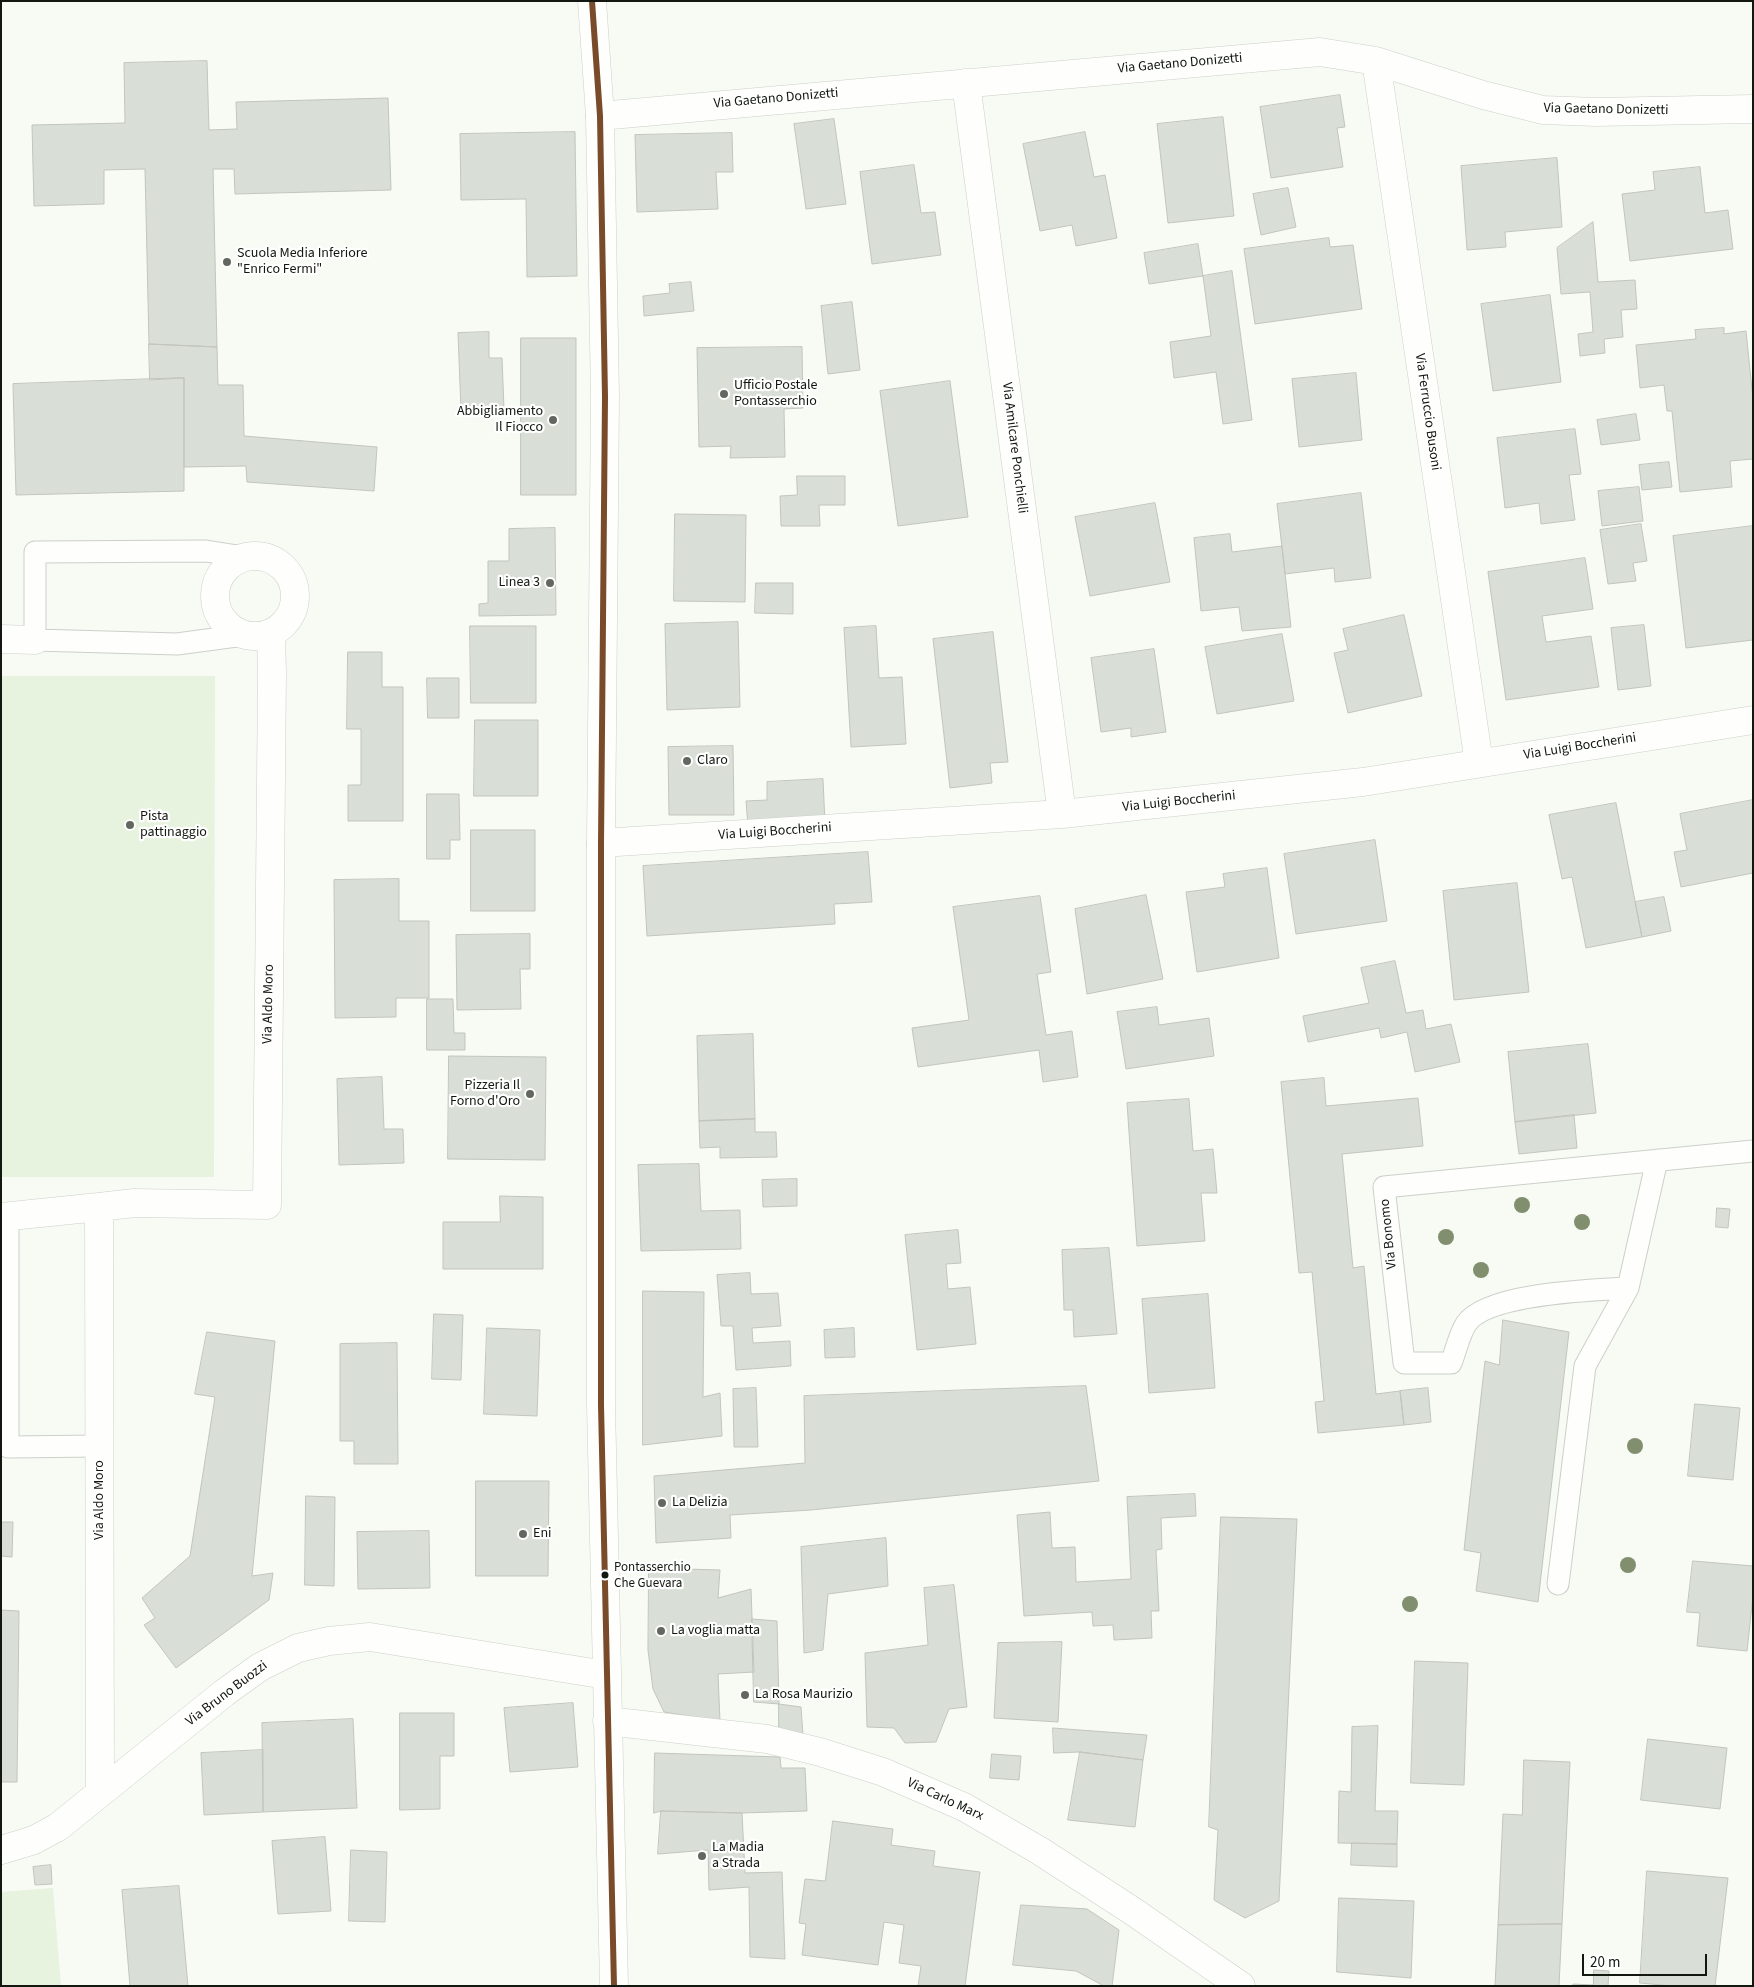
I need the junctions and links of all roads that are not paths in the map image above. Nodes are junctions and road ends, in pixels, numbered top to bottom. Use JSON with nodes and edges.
{"nodes":[{"id":1,"x":592,"y":1,"type":"edge"},
{"id":2,"x":1376,"y":62,"type":"junction"},
{"id":3,"x":966,"y":83,"type":"junction"},
{"id":4,"x":1753,"y":109,"type":"edge"},
{"id":5,"x":600,"y":116,"type":"junction"},
{"id":6,"x":244,"y":557,"type":"junction"},
{"id":7,"x":257,"y":635,"type":"junction"},
{"id":8,"x":1,"y":639,"type":"edge"},
{"id":9,"x":35,"y":640,"type":"junction"},
{"id":10,"x":1753,"y":720,"type":"edge"},
{"id":11,"x":1479,"y":763,"type":"junction"},
{"id":12,"x":1062,"y":814,"type":"junction"},
{"id":13,"x":601,"y":842,"type":"junction"},
{"id":14,"x":1753,"y":1151,"type":"edge"},
{"id":15,"x":1657,"y":1160,"type":"junction"},
{"id":16,"x":99,"y":1207,"type":"junction"},
{"id":17,"x":5,"y":1217,"type":"edge"},
{"id":18,"x":1628,"y":1288,"type":"junction"},
{"id":19,"x":100,"y":1446,"type":"junction"},
{"id":20,"x":1558,"y":1584,"type":"dead end"},
{"id":21,"x":606,"y":1676,"type":"junction"},
{"id":22,"x":607,"y":1721,"type":"junction"},
{"id":23,"x":100,"y":1794,"type":"junction"},
{"id":24,"x":1,"y":1850,"type":"edge"},
{"id":25,"x":614,"y":1986,"type":"edge"},
{"id":26,"x":1241,"y":1986,"type":"edge"}],
"edges":[{"from":1,"to":5,"type":"street"},
{"from":2,"to":3,"type":"street","name":"Via Gaetano Donizetti"},
{"from":2,"to":4,"type":"street","name":"Via Gaetano Donizetti"},
{"from":2,"to":11,"type":"street","name":"Via Ferruccio Busoni"},
{"from":3,"to":5,"type":"street","name":"Via Gaetano Donizetti"},
{"from":3,"to":12,"type":"street","name":"Via Amilcare Ponchielli"},
{"from":5,"to":13,"type":"street"},
{"from":6,"to":7,"type":"street"},
{"from":6,"to":7,"type":"street"},
{"from":6,"to":9,"type":"lane"},
{"from":7,"to":9,"type":"lane"},
{"from":7,"to":16,"type":"street","name":"Via Aldo Moro"},
{"from":8,"to":9,"type":"street"},
{"from":10,"to":11,"type":"street","name":"Via Luigi Boccherini"},
{"from":11,"to":12,"type":"street","name":"Via Luigi Boccherini"},
{"from":12,"to":13,"type":"street","name":"Via Luigi Boccherini"},
{"from":13,"to":21,"type":"street"},
{"from":14,"to":15,"type":"lane","name":"Via Bonomo"},
{"from":15,"to":18,"type":"lane"},
{"from":15,"to":18,"type":"lane","name":"Via Bonomo"},
{"from":16,"to":17,"type":"street","name":"Via Aldo Moro"},
{"from":16,"to":19,"type":"street","name":"Via Aldo Moro"},
{"from":17,"to":19,"type":"lane"},
{"from":18,"to":20,"type":"lane"},
{"from":19,"to":23,"type":"street","name":"Via Aldo Moro"},
{"from":21,"to":22,"type":"street"},
{"from":21,"to":23,"type":"street","name":"Via Bruno Buozzi"},
{"from":22,"to":25,"type":"street"},
{"from":22,"to":26,"type":"street","name":"Via Carlo Marx"},
{"from":23,"to":24,"type":"street","name":"Via Bruno Buozzi"}]}
